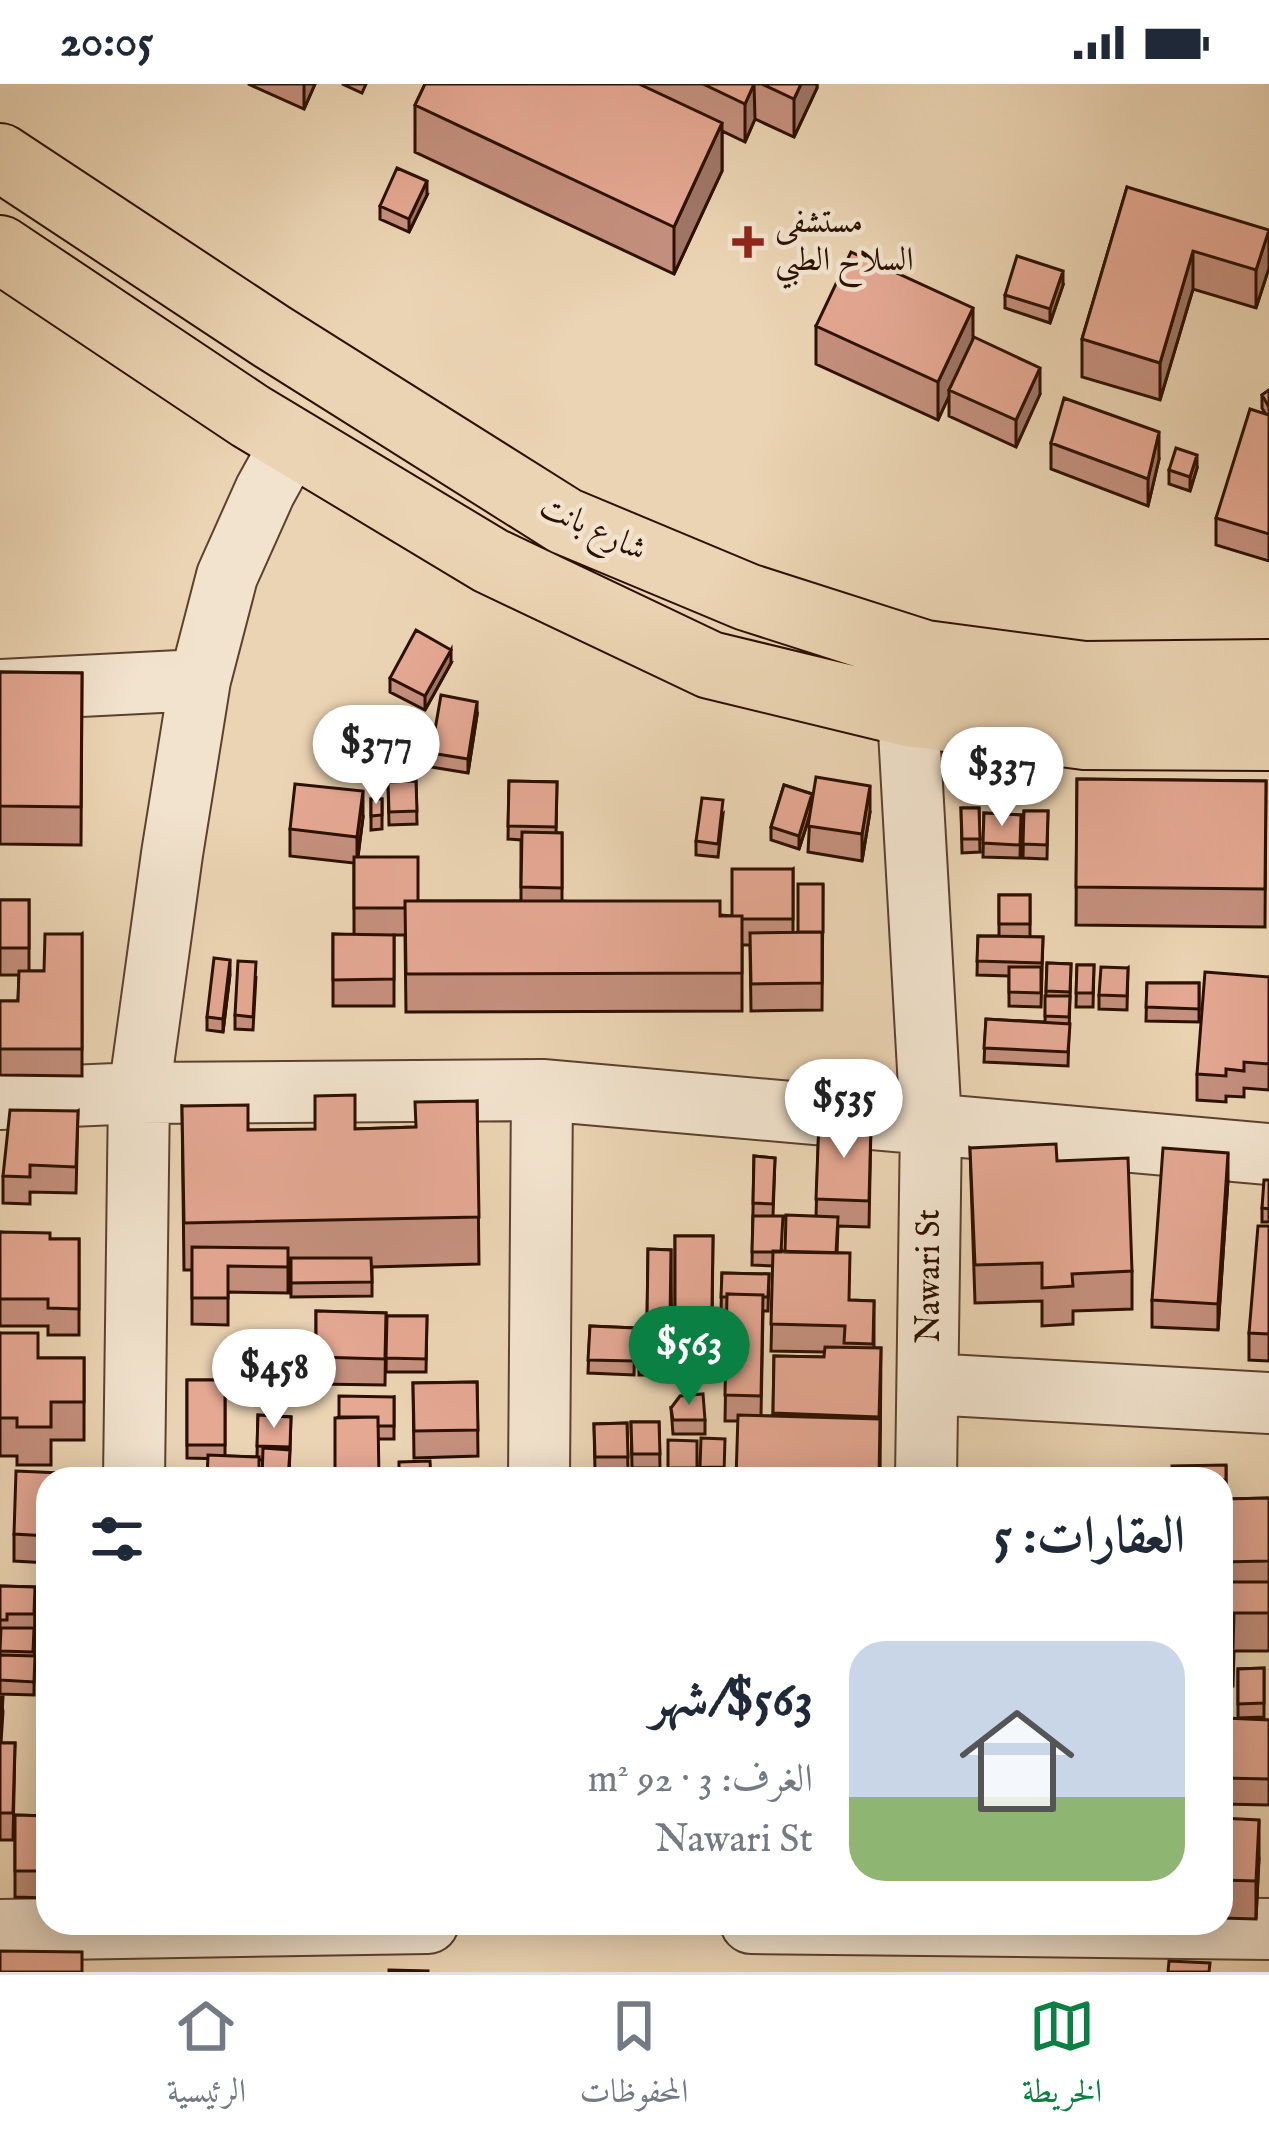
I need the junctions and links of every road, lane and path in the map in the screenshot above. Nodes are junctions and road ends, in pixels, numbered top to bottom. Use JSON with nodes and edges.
{"nodes":[{"id":1,"x":0,"y":158,"type":"edge"},
{"id":2,"x":0,"y":249,"type":"edge"},
{"id":3,"x":292,"y":442,"type":"junction"},
{"id":4,"x":1269,"y":673,"type":"edge"},
{"id":5,"x":200,"y":680,"type":"junction"},
{"id":6,"x":0,"y":690,"type":"edge"},
{"id":7,"x":908,"y":713,"type":"junction"},
{"id":8,"x":1269,"y":737,"type":"edge"},
{"id":9,"x":542,"y":1090,"type":"junction"},
{"id":10,"x":139,"y":1093,"type":"junction"},
{"id":11,"x":0,"y":1099,"type":"edge"},
{"id":12,"x":931,"y":1123,"type":"junction"},
{"id":13,"x":1269,"y":1154,"type":"edge"},
{"id":14,"x":929,"y":1384,"type":"junction"},
{"id":15,"x":1269,"y":1402,"type":"edge"},
{"id":16,"x":134,"y":1467,"type":"edge"},
{"id":17,"x":539,"y":1467,"type":"edge"},
{"id":18,"x":926,"y":1467,"type":"edge"},
{"id":19,"x":1269,"y":1929,"type":"edge"},
{"id":20,"x":0,"y":1930,"type":"edge"},
{"id":21,"x":1233,"y":1930,"type":"edge"},
{"id":22,"x":36,"y":1933,"type":"edge"},
{"id":23,"x":53,"y":1935,"type":"edge"},
{"id":24,"x":239,"y":1935,"type":"edge"},
{"id":25,"x":865,"y":1935,"type":"edge"},
{"id":26,"x":1075,"y":1935,"type":"edge"},
{"id":27,"x":913,"y":1940,"type":"edge"},
{"id":28,"x":128,"y":1942,"type":"edge"}],
"edges":[{"from":1,"to":4,"type":"main road","name":"شارع بانت"},
{"from":2,"to":3,"type":"main road"},
{"from":3,"to":5,"type":"street"},
{"from":3,"to":7,"type":"main road"},
{"from":5,"to":6,"type":"street"},
{"from":5,"to":10,"type":"street"},
{"from":7,"to":8,"type":"main road"},
{"from":7,"to":12,"type":"street","name":"Nawari St"},
{"from":9,"to":10,"type":"street"},
{"from":9,"to":12,"type":"street"},
{"from":9,"to":17,"type":"street"},
{"from":10,"to":11,"type":"street"},
{"from":10,"to":16,"type":"street"},
{"from":12,"to":13,"type":"street"},
{"from":12,"to":14,"type":"street","name":"Nawari St"},
{"from":14,"to":15,"type":"street"},
{"from":14,"to":18,"type":"street","name":"Nawari St"},
{"from":19,"to":21,"type":"street"},
{"from":20,"to":22,"type":"street"},
{"from":23,"to":28,"type":"street"},
{"from":24,"to":28,"type":"street"},
{"from":25,"to":27,"type":"street"},
{"from":26,"to":27,"type":"street"}]}
